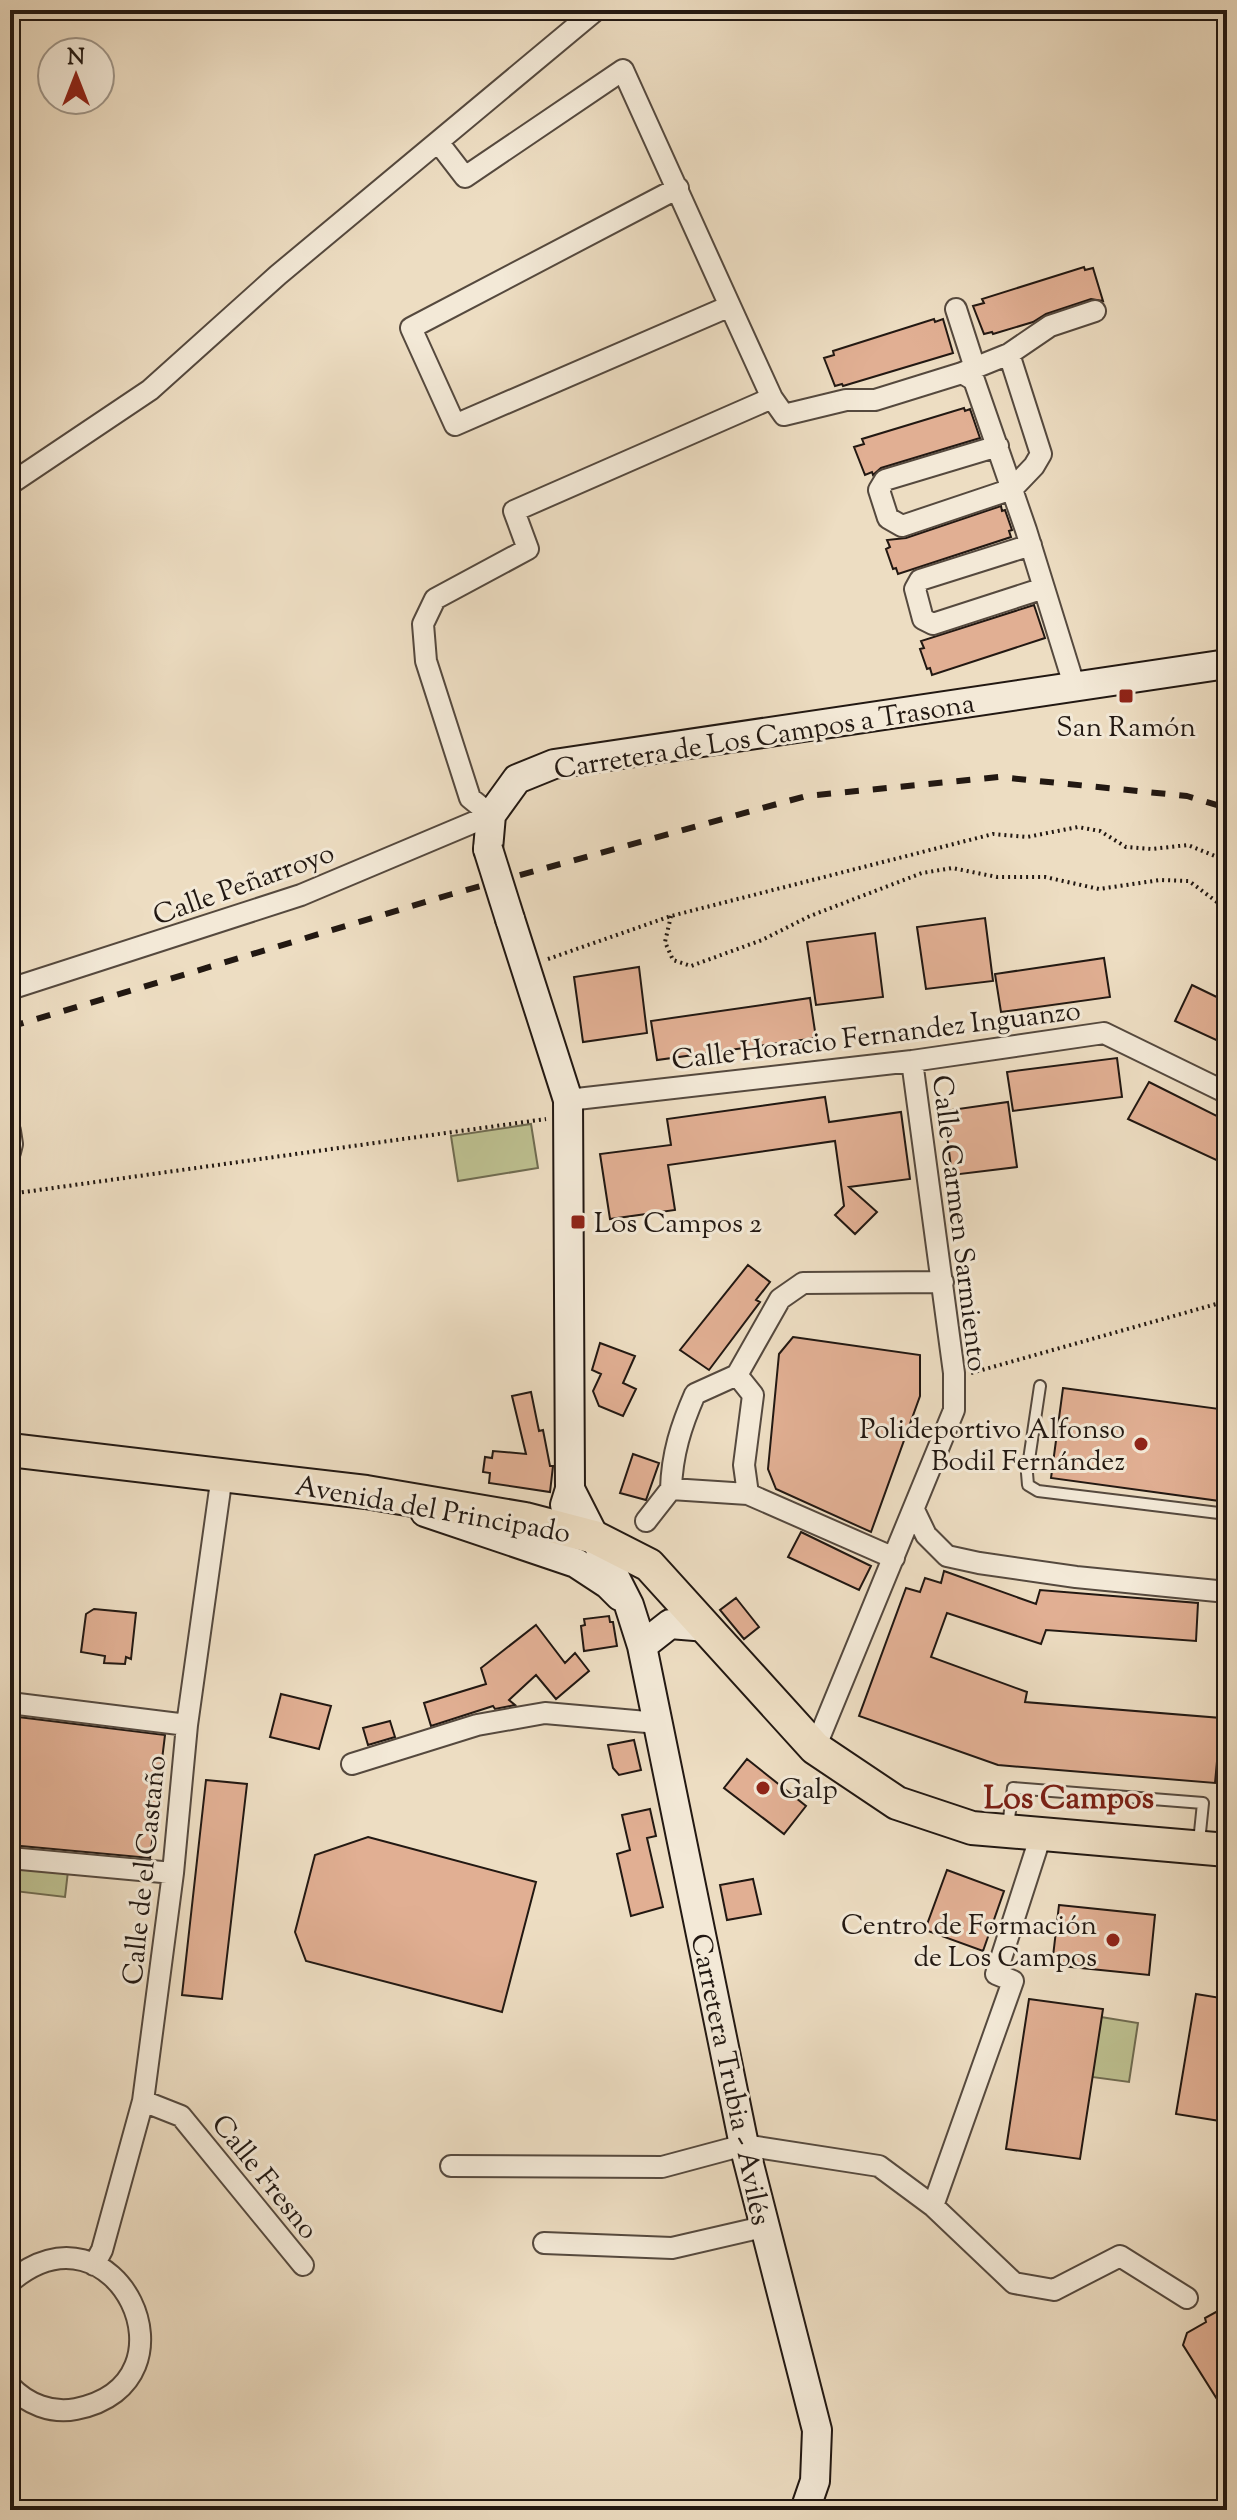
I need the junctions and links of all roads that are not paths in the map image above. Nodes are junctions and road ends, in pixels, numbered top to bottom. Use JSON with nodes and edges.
{"nodes":[{"id":1,"x":596,"y":10,"type":"edge"},
{"id":2,"x":438,"y":142,"type":"junction"},
{"id":3,"x":678,"y":188,"type":"junction"},
{"id":4,"x":730,"y":306,"type":"junction"},
{"id":5,"x":956,"y":309,"type":"dead end"},
{"id":6,"x":1095,"y":311,"type":"dead end"},
{"id":7,"x":1009,"y":354,"type":"junction"},
{"id":8,"x":968,"y":370,"type":"junction"},
{"id":9,"x":778,"y":407,"type":"junction"},
{"id":10,"x":998,"y":446,"type":"junction"},
{"id":11,"x":10,"y":484,"type":"edge"},
{"id":12,"x":1012,"y":489,"type":"junction"},
{"id":13,"x":1031,"y":545,"type":"junction"},
{"id":14,"x":1044,"y":588,"type":"junction"},
{"id":15,"x":1227,"y":664,"type":"edge"},
{"id":16,"x":1075,"y":688,"type":"junction"},
{"id":17,"x":491,"y":815,"type":"junction"},
{"id":18,"x":10,"y":989,"type":"edge"},
{"id":19,"x":912,"y":1061,"type":"junction"},
{"id":20,"x":1227,"y":1093,"type":"edge"},
{"id":21,"x":568,"y":1108,"type":"junction"},
{"id":22,"x":10,"y":1131,"type":"edge"},
{"id":23,"x":10,"y":1152,"type":"edge"},
{"id":24,"x":943,"y":1282,"type":"junction"},
{"id":25,"x":737,"y":1375,"type":"junction"},
{"id":26,"x":1040,"y":1386,"type":"dead end"},
{"id":27,"x":10,"y":1450,"type":"edge"},
{"id":28,"x":222,"y":1475,"type":"junction"},
{"id":29,"x":570,"y":1489,"type":"junction"},
{"id":30,"x":671,"y":1489,"type":"junction"},
{"id":31,"x":366,"y":1492,"type":"junction"},
{"id":32,"x":748,"y":1494,"type":"junction"},
{"id":33,"x":914,"y":1510,"type":"junction"},
{"id":34,"x":1227,"y":1514,"type":"edge"},
{"id":35,"x":525,"y":1519,"type":"junction"},
{"id":36,"x":646,"y":1521,"type":"dead end"},
{"id":37,"x":594,"y":1537,"type":"junction"},
{"id":38,"x":894,"y":1558,"type":"junction"},
{"id":39,"x":669,"y":1585,"type":"junction"},
{"id":40,"x":1227,"y":1592,"type":"edge"},
{"id":41,"x":629,"y":1605,"type":"junction"},
{"id":42,"x":707,"y":1627,"type":"junction"},
{"id":43,"x":642,"y":1646,"type":"junction"},
{"id":44,"x":10,"y":1703,"type":"edge"},
{"id":45,"x":658,"y":1723,"type":"junction"},
{"id":46,"x":187,"y":1725,"type":"junction"},
{"id":47,"x":815,"y":1748,"type":"junction"},
{"id":48,"x":352,"y":1764,"type":"dead end"},
{"id":49,"x":1007,"y":1832,"type":"junction"},
{"id":50,"x":1041,"y":1835,"type":"junction"},
{"id":51,"x":1213,"y":1849,"type":"edge"},
{"id":52,"x":10,"y":1858,"type":"edge"},
{"id":53,"x":173,"y":1873,"type":"junction"},
{"id":54,"x":143,"y":2101,"type":"junction"},
{"id":55,"x":744,"y":2145,"type":"junction"},
{"id":56,"x":451,"y":2166,"type":"dead end"},
{"id":57,"x":933,"y":2206,"type":"junction"},
{"id":58,"x":763,"y":2227,"type":"junction"},
{"id":59,"x":544,"y":2243,"type":"dead end"},
{"id":60,"x":94,"y":2265,"type":"junction"},
{"id":61,"x":303,"y":2265,"type":"dead end"},
{"id":62,"x":10,"y":2282,"type":"edge"},
{"id":63,"x":1187,"y":2298,"type":"dead end"},
{"id":64,"x":10,"y":2386,"type":"edge"},
{"id":65,"x":805,"y":2510,"type":"edge"}],
"edges":[{"from":1,"to":2,"type":"street"},
{"from":2,"to":3,"type":"street"},
{"from":2,"to":11,"type":"street"},
{"from":3,"to":4,"type":"street"},
{"from":3,"to":4,"type":"street"},
{"from":4,"to":9,"type":"street"},
{"from":5,"to":8,"type":"street"},
{"from":6,"to":7,"type":"street"},
{"from":7,"to":8,"type":"street"},
{"from":7,"to":12,"type":"street"},
{"from":8,"to":9,"type":"street"},
{"from":8,"to":10,"type":"street"},
{"from":9,"to":17,"type":"street"},
{"from":10,"to":12,"type":"street"},
{"from":10,"to":12,"type":"street"},
{"from":12,"to":13,"type":"street"},
{"from":13,"to":14,"type":"street"},
{"from":13,"to":14,"type":"street"},
{"from":14,"to":16,"type":"street"},
{"from":15,"to":16,"type":"street","name":"Carretera de Los Campos a Trasona"},
{"from":16,"to":17,"type":"street","name":"Carretera de Los Campos a Trasona"},
{"from":17,"to":18,"type":"street","name":"Calle Peñarroyo"},
{"from":17,"to":21,"type":"street","bridge":true},
{"from":19,"to":20,"type":"street","name":"Calle Horacio Fernandez Inguanzo"},
{"from":19,"to":21,"type":"street","name":"Calle Horacio Fernandez Inguanzo"},
{"from":19,"to":24,"type":"street","name":"Calle Carmen Sarmiento"},
{"from":21,"to":29,"type":"street"},
{"from":22,"to":23,"type":"street"},
{"from":24,"to":25,"type":"street"},
{"from":24,"to":33,"type":"street","name":"Calle Carmen Sarmiento"},
{"from":25,"to":30,"type":"street"},
{"from":25,"to":32,"type":"street"},
{"from":26,"to":34,"type":"lane"},
{"from":27,"to":28,"type":"main road","name":"Avenida del Principado"},
{"from":28,"to":31,"type":"main road","name":"Avenida del Principado"},
{"from":28,"to":46,"type":"street","name":"Calle de el Castaño"},
{"from":29,"to":35,"type":"street"},
{"from":29,"to":37,"type":"street","name":"Carretera Trubia - Avilés"},
{"from":30,"to":32,"type":"street"},
{"from":30,"to":36,"type":"street"},
{"from":31,"to":35,"type":"main road","name":"Avenida del Principado"},
{"from":31,"to":41,"type":"street"},
{"from":32,"to":38,"type":"street"},
{"from":33,"to":38,"type":"street","name":"Calle Carmen Sarmiento"},
{"from":33,"to":40,"type":"street"},
{"from":35,"to":37,"type":"main road","name":"Avenida del Principado"},
{"from":37,"to":39,"type":"main road","name":"Avenida del Principado"},
{"from":37,"to":41,"type":"street","name":"Carretera Trubia - Avilés"},
{"from":38,"to":47,"type":"street","name":"Calle Carmen Sarmiento"},
{"from":39,"to":41,"type":"street"},
{"from":39,"to":42,"type":"main road","name":"Avenida del Principado"},
{"from":41,"to":43,"type":"street","name":"Carretera Trubia - Avilés"},
{"from":42,"to":43,"type":"street"},
{"from":42,"to":47,"type":"main road","name":"Avenida del Principado"},
{"from":43,"to":45,"type":"street","name":"Carretera Trubia - Avilés"},
{"from":44,"to":46,"type":"street"},
{"from":45,"to":48,"type":"street"},
{"from":45,"to":55,"type":"street","name":"Carretera Trubia - Avilés"},
{"from":46,"to":53,"type":"street","name":"Calle de el Castaño"},
{"from":47,"to":49,"type":"main road","name":"Avenida del Principado"},
{"from":49,"to":50,"type":"main road","name":"Avenida del Principado"},
{"from":49,"to":51,"type":"lane"},
{"from":50,"to":51,"type":"main road","name":"Avenida del Principado"},
{"from":50,"to":57,"type":"street"},
{"from":52,"to":53,"type":"street"},
{"from":53,"to":54,"type":"street","name":"Calle de el Castaño"},
{"from":54,"to":60,"type":"street","name":"Calle de el Castaño"},
{"from":54,"to":61,"type":"street","name":"Calle Fresno"},
{"from":55,"to":56,"type":"street"},
{"from":55,"to":57,"type":"street"},
{"from":55,"to":58,"type":"street","name":"Carretera Trubia - Avilés"},
{"from":57,"to":63,"type":"street"},
{"from":58,"to":59,"type":"street"},
{"from":58,"to":65,"type":"street","name":"Carretera Trubia - Avilés"},
{"from":60,"to":62,"type":"street"},
{"from":60,"to":64,"type":"street"}]}
